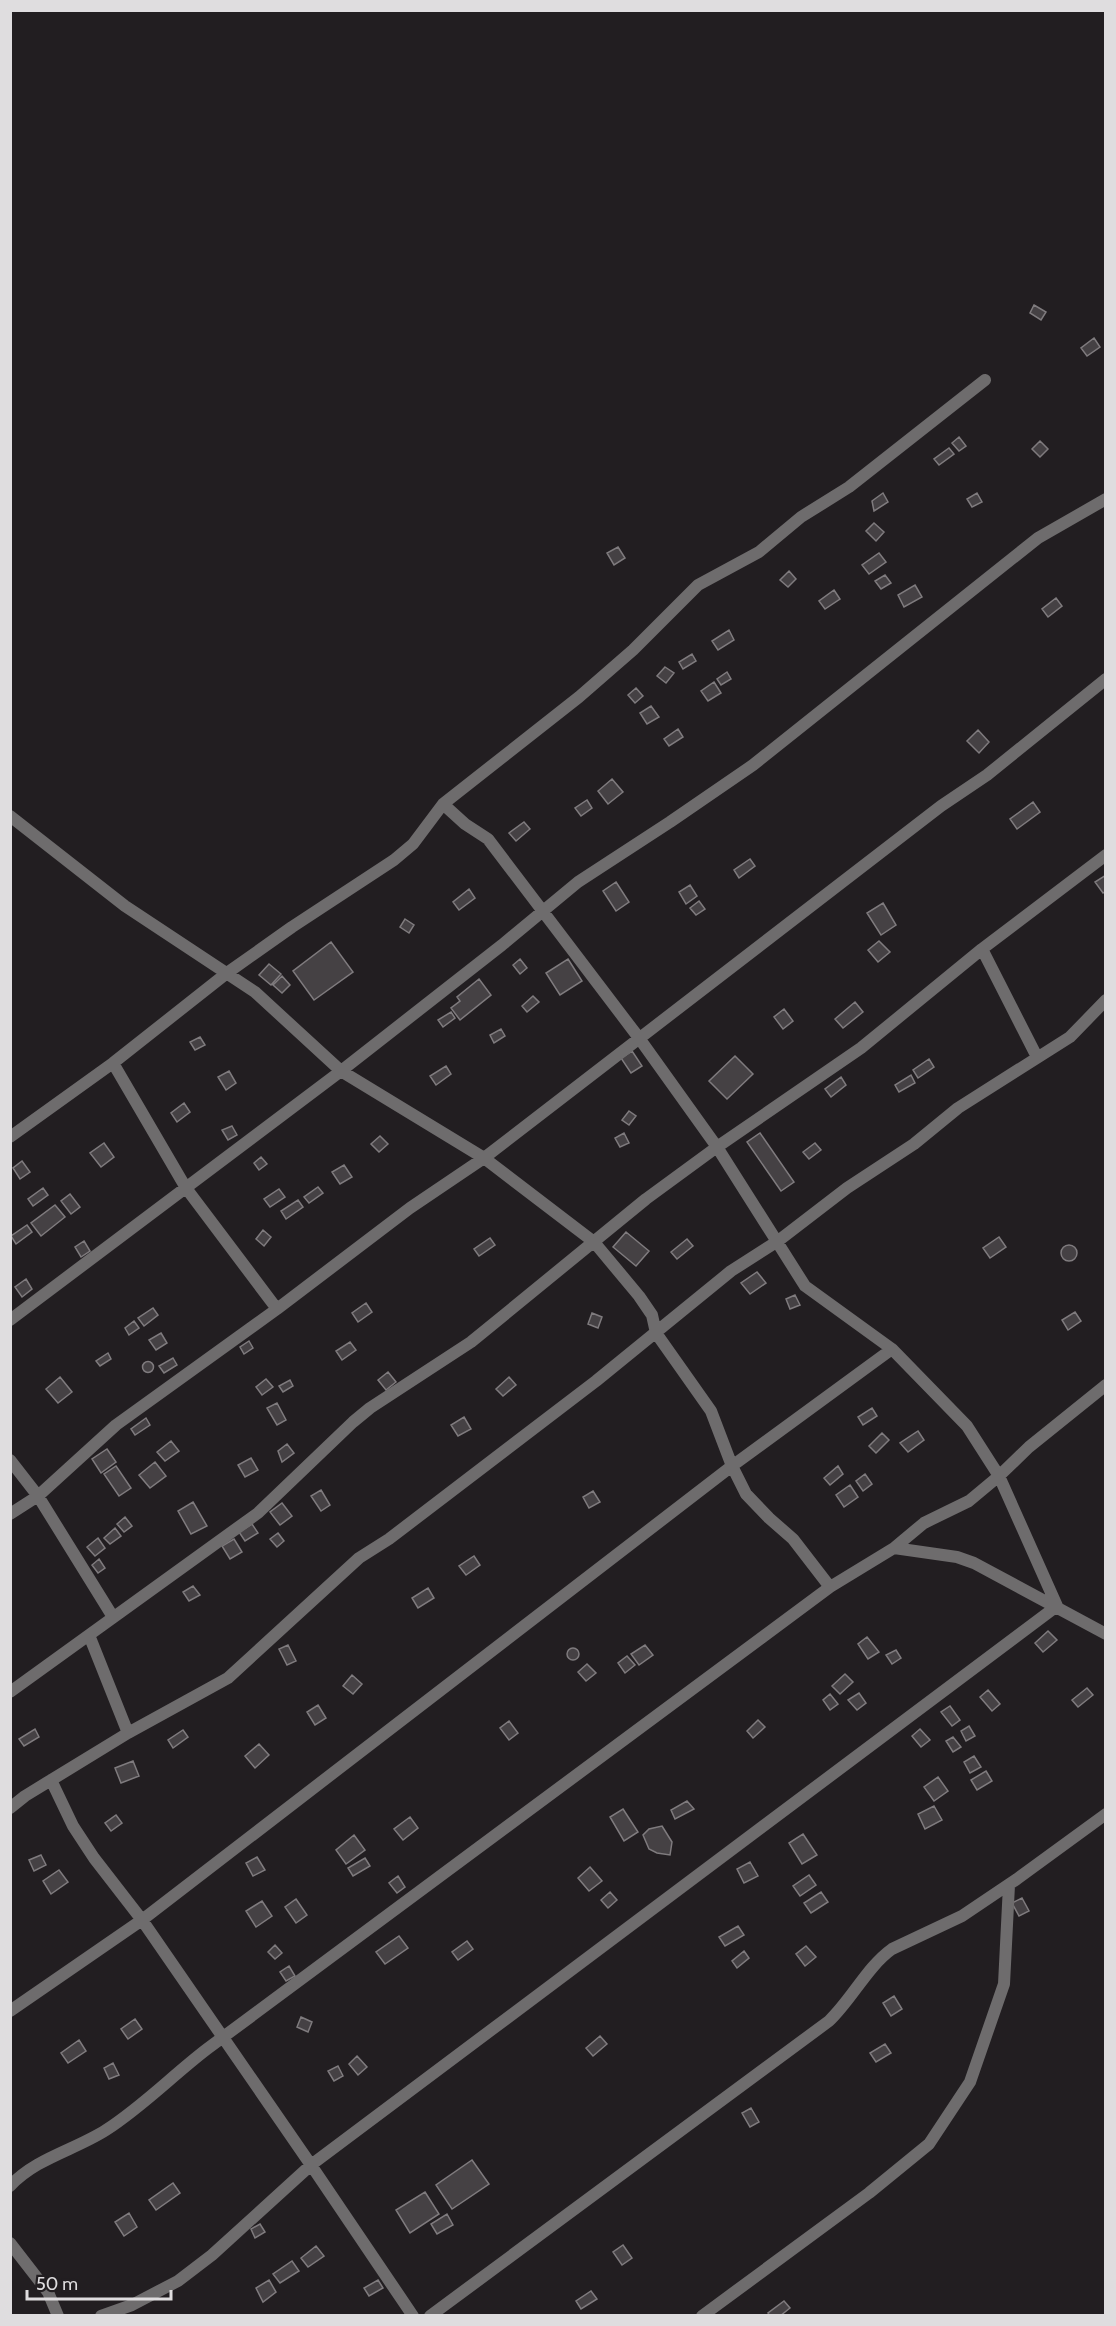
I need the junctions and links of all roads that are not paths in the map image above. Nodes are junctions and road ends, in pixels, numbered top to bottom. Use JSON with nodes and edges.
{"nodes":[{"id":1,"x":985,"y":380,"type":"dead end"},
{"id":2,"x":1106,"y":499,"type":"edge"},
{"id":3,"x":1106,"y":679,"type":"edge"},
{"id":4,"x":443,"y":804,"type":"junction"},
{"id":5,"x":10,"y":816,"type":"edge"},
{"id":6,"x":1106,"y":855,"type":"edge"},
{"id":7,"x":544,"y":911,"type":"junction"},
{"id":8,"x":982,"y":949,"type":"junction"},
{"id":9,"x":227,"y":974,"type":"junction"},
{"id":10,"x":1106,"y":1000,"type":"edge"},
{"id":11,"x":639,"y":1038,"type":"junction"},
{"id":12,"x":1037,"y":1057,"type":"junction"},
{"id":13,"x":113,"y":1063,"type":"junction"},
{"id":14,"x":341,"y":1071,"type":"junction"},
{"id":15,"x":10,"y":1137,"type":"edge"},
{"id":16,"x":717,"y":1147,"type":"junction"},
{"id":17,"x":484,"y":1158,"type":"junction"},
{"id":18,"x":186,"y":1188,"type":"junction"},
{"id":19,"x":778,"y":1241,"type":"junction"},
{"id":20,"x":594,"y":1242,"type":"junction"},
{"id":21,"x":277,"y":1309,"type":"junction"},
{"id":22,"x":10,"y":1320,"type":"edge"},
{"id":23,"x":656,"y":1333,"type":"junction"},
{"id":24,"x":892,"y":1349,"type":"junction"},
{"id":25,"x":1106,"y":1385,"type":"edge"},
{"id":26,"x":10,"y":1460,"type":"edge"},
{"id":27,"x":732,"y":1466,"type":"junction"},
{"id":28,"x":999,"y":1476,"type":"junction"},
{"id":29,"x":38,"y":1496,"type":"junction"},
{"id":30,"x":10,"y":1514,"type":"edge"},
{"id":31,"x":894,"y":1548,"type":"junction"},
{"id":32,"x":830,"y":1587,"type":"junction"},
{"id":33,"x":1057,"y":1606,"type":"junction"},
{"id":34,"x":113,"y":1617,"type":"junction"},
{"id":35,"x":1106,"y":1634,"type":"edge"},
{"id":36,"x":89,"y":1635,"type":"junction"},
{"id":37,"x":10,"y":1692,"type":"edge"},
{"id":38,"x":128,"y":1733,"type":"junction"},
{"id":39,"x":51,"y":1780,"type":"junction"},
{"id":40,"x":10,"y":1808,"type":"edge"},
{"id":41,"x":1106,"y":1814,"type":"edge"},
{"id":42,"x":1009,"y":1885,"type":"junction"},
{"id":43,"x":142,"y":1920,"type":"junction"},
{"id":44,"x":10,"y":2012,"type":"edge"},
{"id":45,"x":223,"y":2038,"type":"junction"},
{"id":46,"x":311,"y":2165,"type":"junction"},
{"id":47,"x":10,"y":2186,"type":"edge"},
{"id":48,"x":10,"y":2243,"type":"edge"},
{"id":49,"x":58,"y":2316,"type":"edge"},
{"id":50,"x":101,"y":2316,"type":"edge"},
{"id":51,"x":413,"y":2316,"type":"edge"},
{"id":52,"x":430,"y":2316,"type":"edge"},
{"id":53,"x":702,"y":2316,"type":"edge"}],
"edges":[{"from":1,"to":4,"type":"street"},
{"from":2,"to":7,"type":"street"},
{"from":3,"to":11,"type":"street"},
{"from":4,"to":7,"type":"street"},
{"from":4,"to":9,"type":"street"},
{"from":5,"to":9,"type":"street"},
{"from":6,"to":8,"type":"street"},
{"from":7,"to":11,"type":"street"},
{"from":7,"to":14,"type":"street"},
{"from":8,"to":12,"type":"street"},
{"from":8,"to":16,"type":"street"},
{"from":9,"to":13,"type":"street"},
{"from":9,"to":14,"type":"street"},
{"from":10,"to":12,"type":"street"},
{"from":11,"to":16,"type":"street"},
{"from":11,"to":17,"type":"street"},
{"from":12,"to":19,"type":"street"},
{"from":13,"to":15,"type":"street"},
{"from":13,"to":18,"type":"street"},
{"from":14,"to":17,"type":"street"},
{"from":14,"to":18,"type":"street"},
{"from":16,"to":19,"type":"street"},
{"from":16,"to":20,"type":"street"},
{"from":17,"to":20,"type":"street"},
{"from":17,"to":21,"type":"street"},
{"from":18,"to":21,"type":"street"},
{"from":18,"to":22,"type":"street"},
{"from":19,"to":23,"type":"street"},
{"from":19,"to":24,"type":"street"},
{"from":20,"to":23,"type":"street"},
{"from":20,"to":34,"type":"street"},
{"from":21,"to":29,"type":"street"},
{"from":23,"to":27,"type":"street"},
{"from":23,"to":38,"type":"street"},
{"from":24,"to":27,"type":"street"},
{"from":24,"to":28,"type":"street"},
{"from":25,"to":28,"type":"street"},
{"from":26,"to":29,"type":"street"},
{"from":27,"to":32,"type":"street"},
{"from":27,"to":43,"type":"street"},
{"from":28,"to":31,"type":"street"},
{"from":28,"to":33,"type":"street"},
{"from":29,"to":30,"type":"street"},
{"from":29,"to":34,"type":"street"},
{"from":31,"to":32,"type":"street"},
{"from":31,"to":33,"type":"street"},
{"from":32,"to":45,"type":"street"},
{"from":33,"to":35,"type":"street"},
{"from":33,"to":46,"type":"street"},
{"from":34,"to":36,"type":"street"},
{"from":36,"to":37,"type":"street"},
{"from":36,"to":38,"type":"street"},
{"from":38,"to":39,"type":"street"},
{"from":39,"to":40,"type":"street"},
{"from":39,"to":43,"type":"street"},
{"from":41,"to":42,"type":"street"},
{"from":42,"to":52,"type":"street"},
{"from":42,"to":53,"type":"street"},
{"from":43,"to":44,"type":"street"},
{"from":43,"to":45,"type":"street"},
{"from":45,"to":46,"type":"street"},
{"from":45,"to":47,"type":"street"},
{"from":46,"to":50,"type":"street"},
{"from":46,"to":51,"type":"street"},
{"from":48,"to":49,"type":"street"}]}
